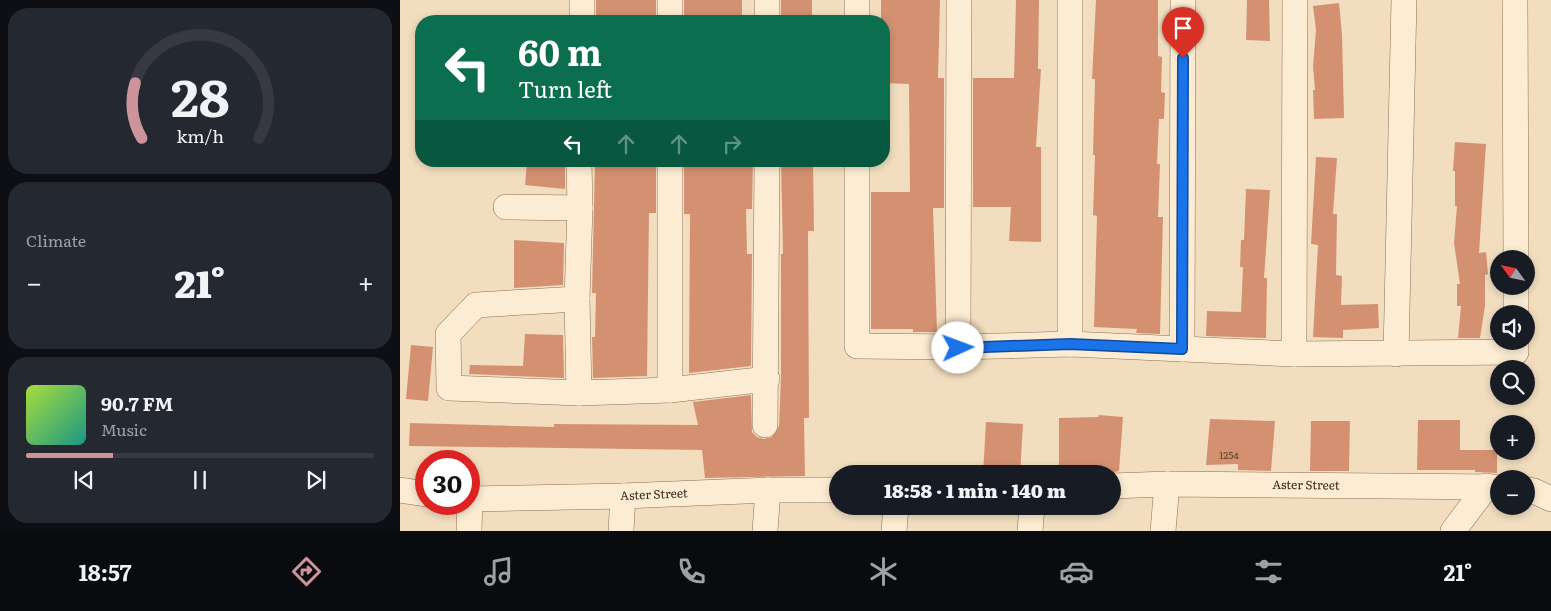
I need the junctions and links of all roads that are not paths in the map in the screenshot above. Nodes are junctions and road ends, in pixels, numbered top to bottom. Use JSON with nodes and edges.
{"nodes":[{"id":1,"x":582,"y":0,"type":"edge"},
{"id":2,"x":670,"y":0,"type":"edge"},
{"id":3,"x":767,"y":0,"type":"edge"},
{"id":4,"x":857,"y":0,"type":"edge"},
{"id":5,"x":959,"y":0,"type":"edge"},
{"id":6,"x":1070,"y":0,"type":"edge"},
{"id":7,"x":1183,"y":0,"type":"edge"},
{"id":8,"x":1294,"y":0,"type":"edge"},
{"id":9,"x":1404,"y":0,"type":"edge"},
{"id":10,"x":1515,"y":0,"type":"edge"},
{"id":11,"x":582,"y":15,"type":"edge"},
{"id":12,"x":670,"y":15,"type":"edge"},
{"id":13,"x":767,"y":15,"type":"edge"},
{"id":14,"x":857,"y":15,"type":"edge"},
{"id":15,"x":579,"y":167,"type":"edge"},
{"id":16,"x":670,"y":167,"type":"edge"},
{"id":17,"x":766,"y":167,"type":"edge"},
{"id":18,"x":857,"y":167,"type":"edge"},
{"id":19,"x":506,"y":207,"type":"dead end"},
{"id":20,"x":580,"y":208,"type":"junction"},
{"id":21,"x":1516,"y":250,"type":"edge"},
{"id":22,"x":577,"y":299,"type":"junction"},
{"id":23,"x":1070,"y":344,"type":"junction"},
{"id":24,"x":958,"y":348,"type":"junction"},
{"id":25,"x":1182,"y":349,"type":"junction"},
{"id":26,"x":1516,"y":350,"type":"edge"},
{"id":27,"x":1294,"y":354,"type":"junction"},
{"id":28,"x":1396,"y":354,"type":"junction"},
{"id":29,"x":766,"y":379,"type":"junction"},
{"id":30,"x":670,"y":390,"type":"junction"},
{"id":31,"x":579,"y":394,"type":"junction"},
{"id":32,"x":764,"y":425,"type":"dead end"},
{"id":33,"x":1167,"y":484,"type":"junction"},
{"id":34,"x":1121,"y":486,"type":"edge"},
{"id":35,"x":1490,"y":487,"type":"edge"},
{"id":36,"x":400,"y":490,"type":"edge"},
{"id":37,"x":768,"y":490,"type":"junction"},
{"id":38,"x":829,"y":490,"type":"edge"},
{"id":39,"x":1490,"y":490,"type":"edge"},
{"id":40,"x":1535,"y":491,"type":"edge"},
{"id":41,"x":415,"y":492,"type":"edge"},
{"id":42,"x":623,"y":496,"type":"junction"},
{"id":43,"x":1551,"y":499,"type":"edge"},
{"id":44,"x":480,"y":500,"type":"edge"},
{"id":45,"x":470,"y":515,"type":"edge"},
{"id":46,"x":895,"y":515,"type":"edge"},
{"id":47,"x":1031,"y":515,"type":"edge"},
{"id":48,"x":469,"y":531,"type":"edge"},
{"id":49,"x":621,"y":531,"type":"edge"},
{"id":50,"x":765,"y":531,"type":"edge"},
{"id":51,"x":894,"y":531,"type":"edge"},
{"id":52,"x":1030,"y":531,"type":"edge"},
{"id":53,"x":1163,"y":531,"type":"edge"},
{"id":54,"x":1453,"y":531,"type":"edge"}],
"edges":[{"from":1,"to":11,"type":"street"},
{"from":2,"to":12,"type":"street"},
{"from":3,"to":13,"type":"street"},
{"from":4,"to":14,"type":"street"},
{"from":5,"to":24,"type":"street"},
{"from":6,"to":23,"type":"street"},
{"from":7,"to":25,"type":"street"},
{"from":8,"to":27,"type":"street"},
{"from":9,"to":28,"type":"street"},
{"from":10,"to":21,"type":"street"},
{"from":15,"to":20,"type":"street"},
{"from":16,"to":30,"type":"street"},
{"from":17,"to":29,"type":"street"},
{"from":18,"to":24,"type":"street"},
{"from":19,"to":20,"type":"street"},
{"from":20,"to":22,"type":"street"},
{"from":22,"to":31,"type":"street"},
{"from":22,"to":31,"type":"street"},
{"from":23,"to":24,"type":"street"},
{"from":23,"to":25,"type":"street"},
{"from":25,"to":27,"type":"street"},
{"from":26,"to":28,"type":"street"},
{"from":27,"to":28,"type":"street"},
{"from":29,"to":30,"type":"street"},
{"from":29,"to":32,"type":"street"},
{"from":30,"to":31,"type":"street"},
{"from":33,"to":34,"type":"street","name":"Aster Street"},
{"from":33,"to":35,"type":"street","name":"Aster Street"},
{"from":33,"to":53,"type":"street"},
{"from":36,"to":41,"type":"street"},
{"from":37,"to":38,"type":"street","name":"Aster Street"},
{"from":37,"to":42,"type":"street","name":"Aster Street"},
{"from":37,"to":50,"type":"street"},
{"from":39,"to":54,"type":"street"},
{"from":40,"to":43,"type":"street"},
{"from":42,"to":44,"type":"street","name":"Aster Street"},
{"from":42,"to":49,"type":"street"},
{"from":45,"to":48,"type":"street"},
{"from":46,"to":51,"type":"street"},
{"from":47,"to":52,"type":"street"}]}
